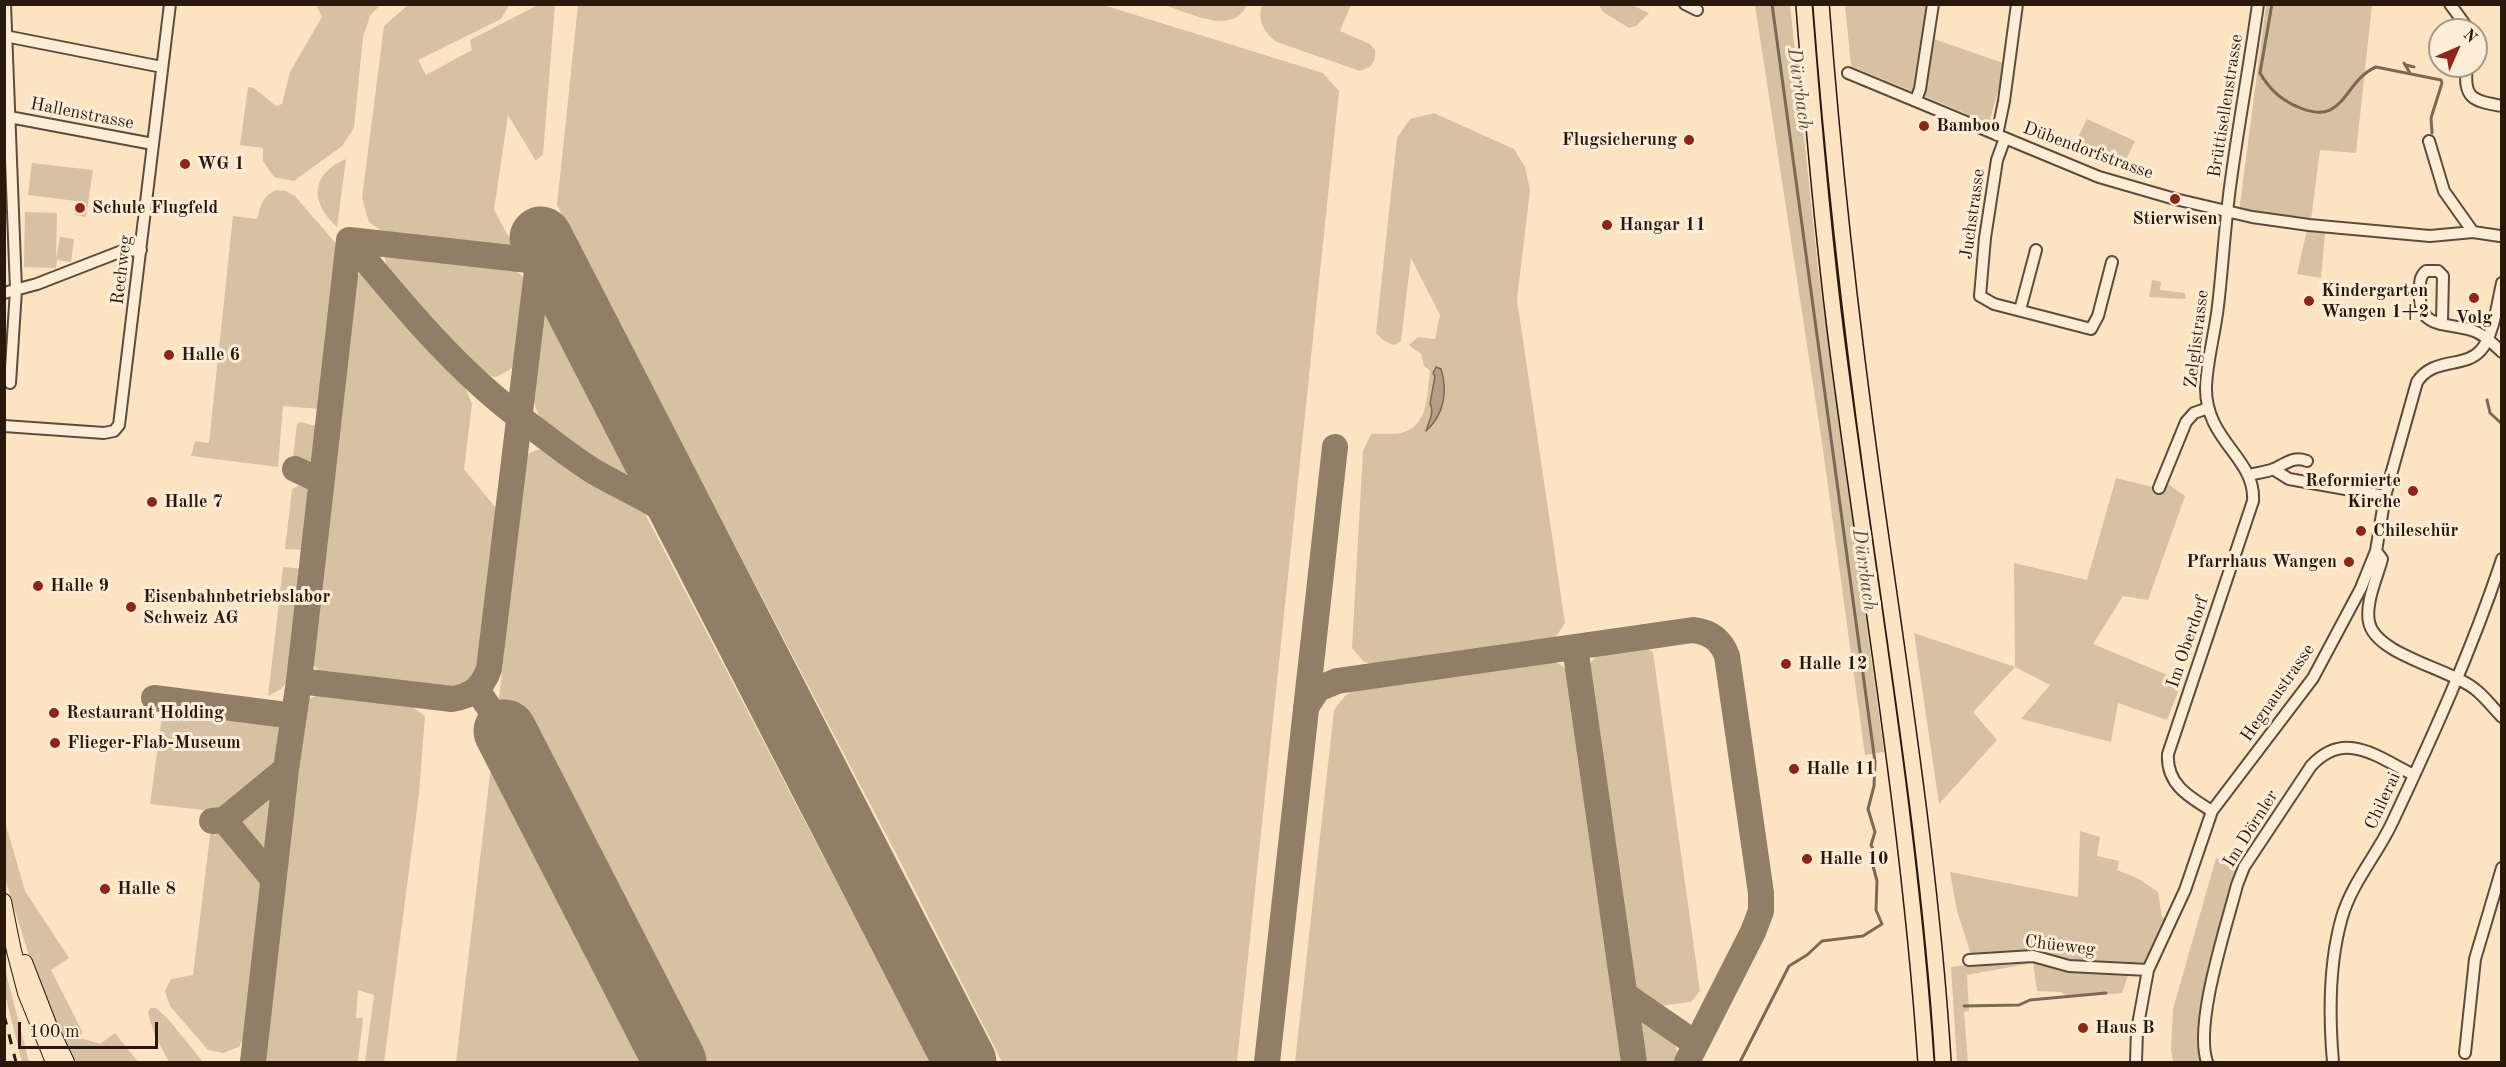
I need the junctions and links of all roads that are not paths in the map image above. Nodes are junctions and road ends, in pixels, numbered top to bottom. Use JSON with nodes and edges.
{"nodes":[{"id":1,"x":4,"y":4,"type":"edge"},
{"id":2,"x":170,"y":4,"type":"edge"},
{"id":3,"x":1685,"y":4,"type":"edge"},
{"id":4,"x":1804,"y":4,"type":"edge"},
{"id":5,"x":1821,"y":4,"type":"edge"},
{"id":6,"x":1933,"y":4,"type":"edge"},
{"id":7,"x":2017,"y":4,"type":"edge"},
{"id":8,"x":2258,"y":4,"type":"edge"},
{"id":9,"x":2450,"y":4,"type":"edge"},
{"id":10,"x":1696,"y":9,"type":"dead end"},
{"id":11,"x":2460,"y":18,"type":"edge"},
{"id":12,"x":5,"y":36,"type":"edge"},
{"id":13,"x":162,"y":67,"type":"junction"},
{"id":14,"x":1848,"y":73,"type":"dead end"},
{"id":15,"x":2466,"y":78,"type":"edge"},
{"id":16,"x":1916,"y":100,"type":"junction"},
{"id":17,"x":2502,"y":106,"type":"edge"},
{"id":18,"x":7,"y":117,"type":"edge"},
{"id":19,"x":2001,"y":136,"type":"junction"},
{"id":20,"x":2429,"y":141,"type":"dead end"},
{"id":21,"x":153,"y":144,"type":"junction"},
{"id":22,"x":2228,"y":212,"type":"junction"},
{"id":23,"x":2473,"y":232,"type":"junction"},
{"id":24,"x":2501,"y":237,"type":"edge"},
{"id":25,"x":141,"y":250,"type":"junction"},
{"id":26,"x":2036,"y":250,"type":"dead end"},
{"id":27,"x":2112,"y":262,"type":"dead end"},
{"id":28,"x":2502,"y":283,"type":"edge"},
{"id":29,"x":16,"y":290,"type":"junction"},
{"id":30,"x":4,"y":292,"type":"edge"},
{"id":31,"x":2020,"y":310,"type":"junction"},
{"id":32,"x":2442,"y":322,"type":"junction"},
{"id":33,"x":2487,"y":339,"type":"junction"},
{"id":34,"x":2502,"y":340,"type":"edge"},
{"id":35,"x":2502,"y":352,"type":"edge"},
{"id":36,"x":10,"y":383,"type":"dead end"},
{"id":37,"x":2208,"y":408,"type":"junction"},
{"id":38,"x":4,"y":426,"type":"edge"},
{"id":39,"x":2307,"y":461,"type":"dead end"},
{"id":40,"x":2273,"y":469,"type":"junction"},
{"id":41,"x":2249,"y":475,"type":"junction"},
{"id":42,"x":2159,"y":488,"type":"dead end"},
{"id":43,"x":2385,"y":496,"type":"junction"},
{"id":44,"x":2376,"y":551,"type":"junction"},
{"id":45,"x":2502,"y":559,"type":"edge"},
{"id":46,"x":2457,"y":678,"type":"junction"},
{"id":47,"x":2502,"y":717,"type":"edge"},
{"id":48,"x":2414,"y":775,"type":"junction"},
{"id":49,"x":2212,"y":811,"type":"junction"},
{"id":50,"x":2502,"y":868,"type":"edge"},
{"id":51,"x":5,"y":903,"type":"edge"},
{"id":52,"x":1969,"y":960,"type":"dead end"},
{"id":53,"x":2148,"y":970,"type":"junction"},
{"id":54,"x":2465,"y":1053,"type":"dead end"},
{"id":55,"x":53,"y":1062,"type":"edge"},
{"id":56,"x":67,"y":1062,"type":"edge"},
{"id":57,"x":1926,"y":1062,"type":"edge"},
{"id":58,"x":1943,"y":1062,"type":"edge"},
{"id":59,"x":2136,"y":1062,"type":"edge"},
{"id":60,"x":2207,"y":1062,"type":"edge"},
{"id":61,"x":2333,"y":1062,"type":"edge"}],
"edges":[{"from":1,"to":12,"type":"street"},
{"from":2,"to":13,"type":"street","name":"Rechweg"},
{"from":3,"to":10,"type":"street"},
{"from":4,"to":57,"type":"highway"},
{"from":5,"to":58,"type":"highway"},
{"from":6,"to":16,"type":"street"},
{"from":7,"to":19,"type":"street","name":"Juchstrasse"},
{"from":8,"to":22,"type":"street","name":"Brüttisellenstrasse"},
{"from":9,"to":11,"type":"street"},
{"from":12,"to":13,"type":"street"},
{"from":12,"to":18,"type":"street"},
{"from":13,"to":21,"type":"street","name":"Rechweg"},
{"from":14,"to":16,"type":"street","name":"Dübendorfstrasse"},
{"from":15,"to":17,"type":"street"},
{"from":16,"to":19,"type":"street","name":"Dübendorfstrasse"},
{"from":18,"to":21,"type":"street","name":"Hallenstrasse"},
{"from":18,"to":29,"type":"street"},
{"from":19,"to":22,"type":"street","name":"Dübendorfstrasse"},
{"from":19,"to":31,"type":"street","name":"Juchstrasse"},
{"from":20,"to":23,"type":"street"},
{"from":21,"to":25,"type":"street","name":"Rechweg"},
{"from":22,"to":23,"type":"street","name":"Dübendorfstrasse"},
{"from":22,"to":37,"type":"street","name":"Zelglistrasse"},
{"from":23,"to":24,"type":"street","name":"Dübendorfstrasse"},
{"from":25,"to":29,"type":"street"},
{"from":25,"to":38,"type":"street","name":"Rechweg"},
{"from":26,"to":31,"type":"street"},
{"from":27,"to":31,"type":"street"},
{"from":28,"to":33,"type":"street"},
{"from":29,"to":30,"type":"street"},
{"from":29,"to":36,"type":"street"},
{"from":32,"to":32,"type":"street"},
{"from":32,"to":33,"type":"street"},
{"from":33,"to":34,"type":"street"},
{"from":33,"to":35,"type":"street"},
{"from":33,"to":43,"type":"street","name":"Hegnaustrasse"},
{"from":37,"to":41,"type":"street"},
{"from":37,"to":42,"type":"street","name":"Zelglistrasse"},
{"from":39,"to":40,"type":"street"},
{"from":40,"to":41,"type":"street"},
{"from":40,"to":43,"type":"street"},
{"from":41,"to":49,"type":"street","name":"Im Oberdorf"},
{"from":43,"to":44,"type":"street","name":"Hegnaustrasse"},
{"from":44,"to":46,"type":"street"},
{"from":44,"to":49,"type":"street","name":"Hegnaustrasse"},
{"from":45,"to":46,"type":"street","name":"Chilerai"},
{"from":46,"to":47,"type":"street"},
{"from":46,"to":48,"type":"street","name":"Chilerai"},
{"from":48,"to":60,"type":"street","name":"Im Dörnler"},
{"from":48,"to":61,"type":"street","name":"Chilerai"},
{"from":49,"to":53,"type":"street","name":"Hegnaustrasse"},
{"from":50,"to":54,"type":"street"},
{"from":51,"to":55,"type":"main road"},
{"from":51,"to":56,"type":"main road"},
{"from":52,"to":53,"type":"street","name":"Chüeweg"},
{"from":53,"to":59,"type":"street","name":"Hegnaustrasse"}]}
